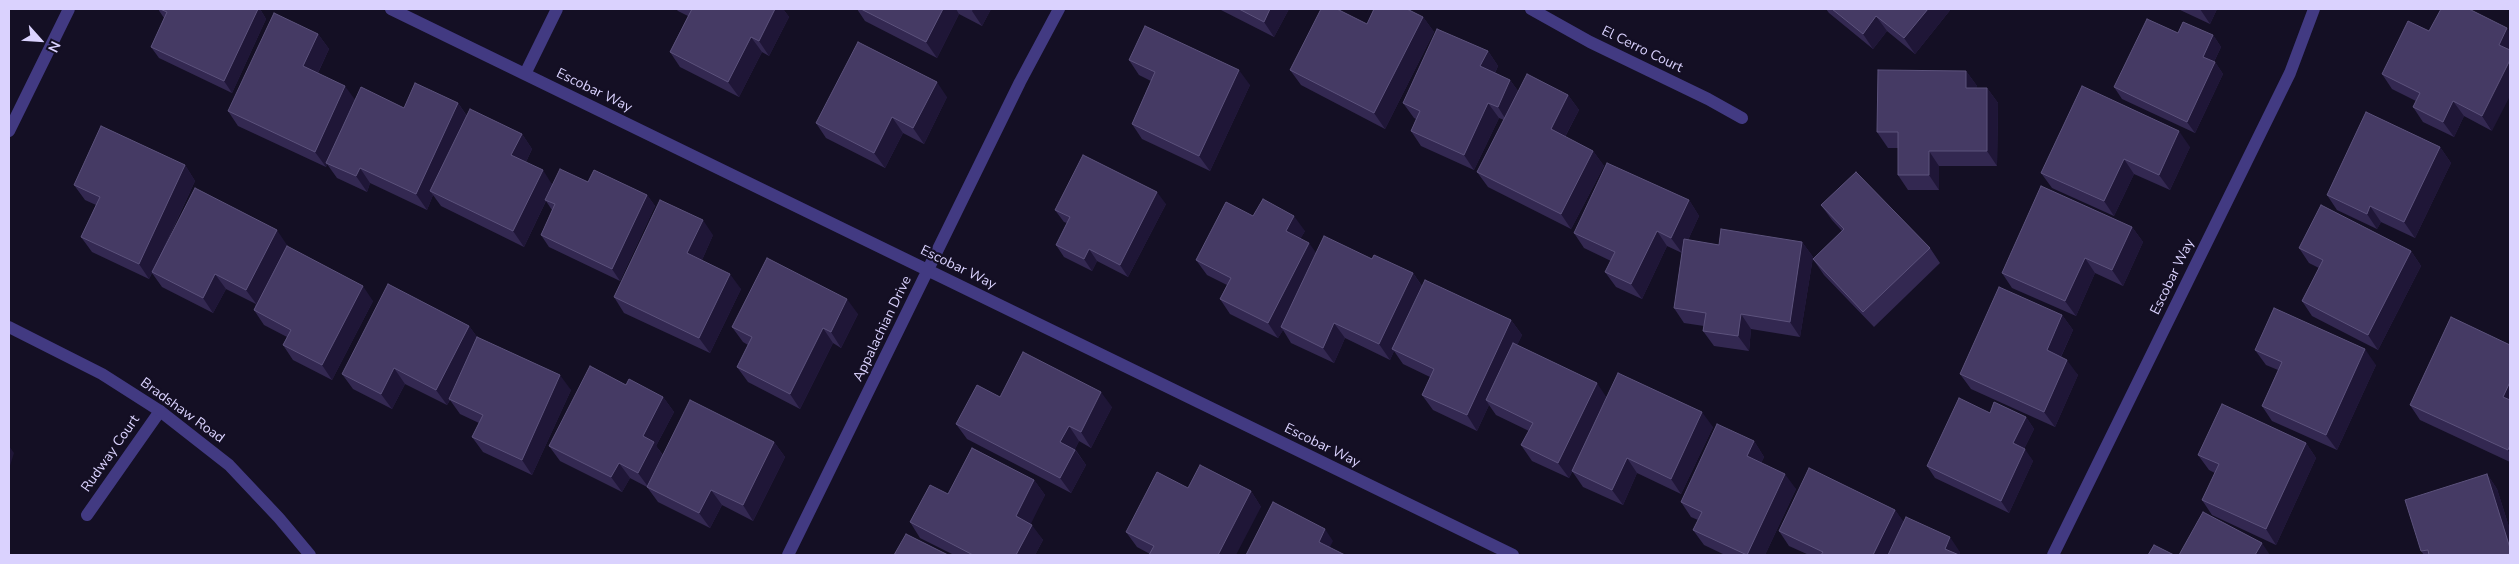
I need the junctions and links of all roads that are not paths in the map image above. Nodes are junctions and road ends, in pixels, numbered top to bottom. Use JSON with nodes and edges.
{"nodes":[{"id":1,"x":69,"y":9,"type":"edge"},
{"id":2,"x":391,"y":9,"type":"edge"},
{"id":3,"x":557,"y":9,"type":"edge"},
{"id":4,"x":1058,"y":9,"type":"edge"},
{"id":5,"x":1530,"y":9,"type":"edge"},
{"id":6,"x":2314,"y":9,"type":"edge"},
{"id":7,"x":525,"y":74,"type":"junction"},
{"id":8,"x":1742,"y":118,"type":"dead end"},
{"id":9,"x":9,"y":131,"type":"edge"},
{"id":10,"x":928,"y":270,"type":"junction"},
{"id":11,"x":9,"y":327,"type":"edge"},
{"id":12,"x":160,"y":411,"type":"junction"},
{"id":13,"x":87,"y":516,"type":"dead end"},
{"id":14,"x":310,"y":555,"type":"edge"},
{"id":15,"x":788,"y":555,"type":"edge"},
{"id":16,"x":1513,"y":555,"type":"edge"},
{"id":17,"x":2053,"y":555,"type":"edge"}],
"edges":[{"from":1,"to":9,"type":"street"},
{"from":2,"to":7,"type":"street","name":"Escobar Way"},
{"from":3,"to":7,"type":"street"},
{"from":4,"to":10,"type":"street","name":"Appalachian Drive"},
{"from":5,"to":8,"type":"street","name":"El Cerro Court"},
{"from":6,"to":17,"type":"street","name":"Escobar Way"},
{"from":7,"to":10,"type":"street","name":"Escobar Way"},
{"from":10,"to":15,"type":"street","name":"Appalachian Drive"},
{"from":10,"to":16,"type":"street","name":"Escobar Way"},
{"from":11,"to":12,"type":"street","name":"Bradshaw Road"},
{"from":12,"to":13,"type":"street","name":"Rudway Court"},
{"from":12,"to":14,"type":"street","name":"Bradshaw Road"}]}
